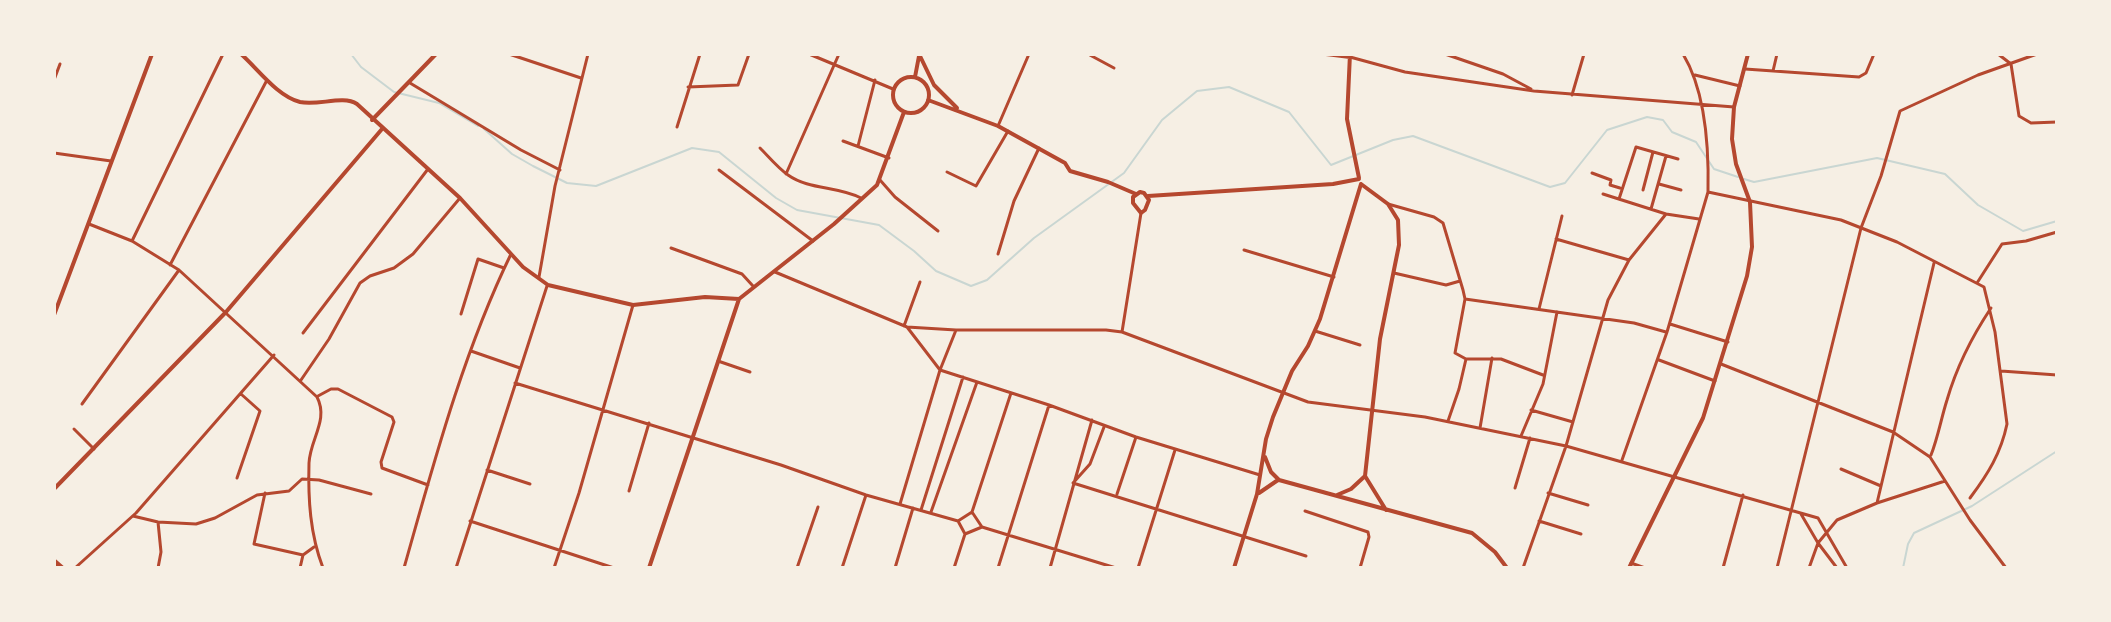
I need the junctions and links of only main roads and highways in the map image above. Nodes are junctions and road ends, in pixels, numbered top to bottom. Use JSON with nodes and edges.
{"nodes":[{"id":1,"x":54,"y":561,"type":"edge"},
{"id":2,"x":62,"y":568,"type":"edge"}],
"edges":[{"from":1,"to":2,"type":"main road"}]}
